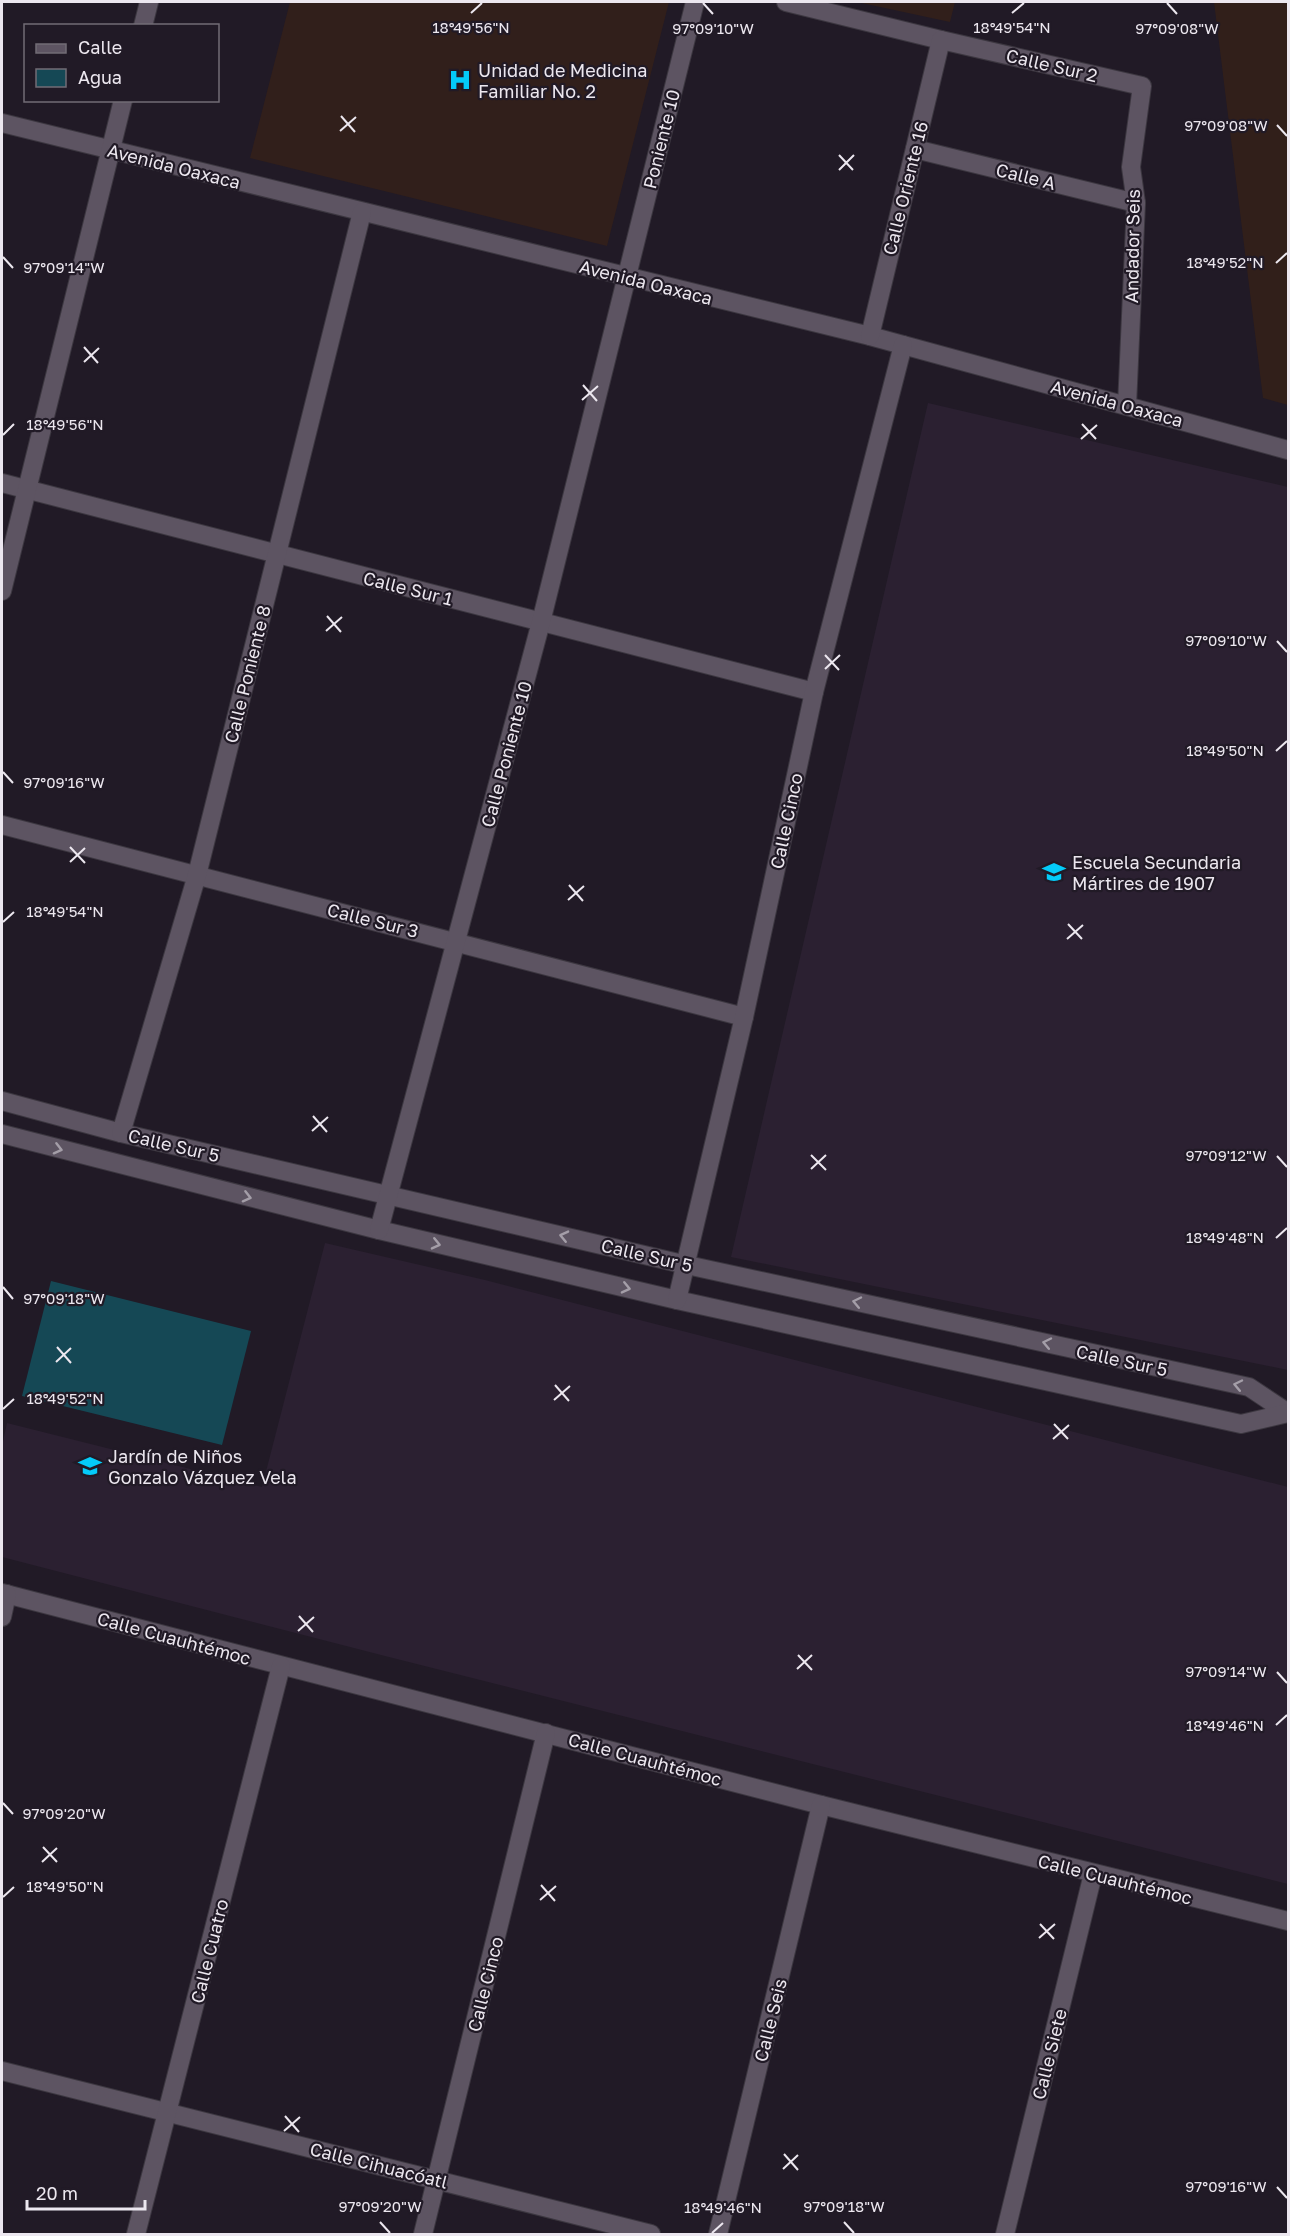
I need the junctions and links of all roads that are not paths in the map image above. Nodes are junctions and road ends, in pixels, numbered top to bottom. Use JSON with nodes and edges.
{"nodes":[{"id":1,"x":149,"y":2,"type":"edge"},
{"id":2,"x":695,"y":2,"type":"edge"},
{"id":3,"x":786,"y":2,"type":"edge"},
{"id":4,"x":144,"y":24,"type":"edge"},
{"id":5,"x":941,"y":40,"type":"junction"},
{"id":6,"x":1142,"y":86,"type":"joint"},
{"id":7,"x":123,"y":102,"type":"edge"},
{"id":8,"x":2,"y":123,"type":"edge"},
{"id":9,"x":915,"y":149,"type":"junction"},
{"id":10,"x":111,"y":150,"type":"junction"},
{"id":11,"x":1136,"y":203,"type":"junction"},
{"id":12,"x":362,"y":212,"type":"junction"},
{"id":13,"x":628,"y":277,"type":"junction"},
{"id":14,"x":870,"y":336,"type":"junction"},
{"id":15,"x":903,"y":345,"type":"junction"},
{"id":16,"x":1127,"y":406,"type":"junction"},
{"id":17,"x":1288,"y":450,"type":"edge"},
{"id":18,"x":2,"y":483,"type":"edge"},
{"id":19,"x":27,"y":489,"type":"junction"},
{"id":20,"x":276,"y":555,"type":"junction"},
{"id":21,"x":2,"y":591,"type":"edge"},
{"id":22,"x":542,"y":622,"type":"junction"},
{"id":23,"x":814,"y":692,"type":"junction"},
{"id":24,"x":2,"y":825,"type":"edge"},
{"id":25,"x":197,"y":875,"type":"junction"},
{"id":26,"x":456,"y":942,"type":"junction"},
{"id":27,"x":744,"y":1017,"type":"junction"},
{"id":28,"x":2,"y":1101,"type":"edge"},
{"id":29,"x":122,"y":1133,"type":"junction"},
{"id":30,"x":2,"y":1134,"type":"edge"},
{"id":31,"x":388,"y":1194,"type":"junction"},
{"id":32,"x":379,"y":1230,"type":"junction"},
{"id":33,"x":687,"y":1265,"type":"junction"},
{"id":34,"x":677,"y":1300,"type":"junction"},
{"id":35,"x":1288,"y":1413,"type":"edge"},
{"id":36,"x":4,"y":1594,"type":"edge"},
{"id":37,"x":2,"y":1617,"type":"edge"},
{"id":38,"x":281,"y":1666,"type":"junction"},
{"id":39,"x":546,"y":1733,"type":"junction"},
{"id":40,"x":821,"y":1805,"type":"junction"},
{"id":41,"x":1094,"y":1874,"type":"junction"},
{"id":42,"x":1288,"y":1921,"type":"edge"},
{"id":43,"x":2,"y":2071,"type":"edge"},
{"id":44,"x":167,"y":2114,"type":"junction"},
{"id":45,"x":438,"y":2180,"type":"junction"},
{"id":46,"x":136,"y":2235,"type":"edge"},
{"id":47,"x":423,"y":2235,"type":"edge"},
{"id":48,"x":651,"y":2235,"type":"edge"},
{"id":49,"x":718,"y":2235,"type":"edge"},
{"id":50,"x":1005,"y":2235,"type":"edge"}],
"edges":[{"from":1,"to":4,"type":"street"},
{"from":2,"to":13,"type":"street","name":"Poniente 10"},
{"from":3,"to":5,"type":"street","name":"Calle Sur 2"},
{"from":5,"to":6,"type":"street","name":"Calle Sur 2"},
{"from":5,"to":9,"type":"street","name":"Calle Oriente 16"},
{"from":6,"to":11,"type":"street","name":"Andador Seis"},
{"from":7,"to":10,"type":"street"},
{"from":8,"to":10,"type":"street","name":"Avenida Oaxaca"},
{"from":9,"to":11,"type":"street","name":"Calle A"},
{"from":9,"to":14,"type":"street","name":"Calle Oriente 16"},
{"from":10,"to":12,"type":"street","name":"Avenida Oaxaca"},
{"from":10,"to":19,"type":"street"},
{"from":11,"to":16,"type":"street","name":"Andador Seis"},
{"from":12,"to":13,"type":"street","name":"Avenida Oaxaca"},
{"from":12,"to":20,"type":"street","name":"Calle Poniente 8"},
{"from":13,"to":14,"type":"street","name":"Avenida Oaxaca"},
{"from":13,"to":22,"type":"street","name":"Calle Poniente 10"},
{"from":14,"to":15,"type":"street","name":"Avenida Oaxaca"},
{"from":15,"to":16,"type":"street","name":"Avenida Oaxaca"},
{"from":15,"to":23,"type":"street","name":"Calle Cinco"},
{"from":16,"to":17,"type":"street","name":"Avenida Oaxaca"},
{"from":18,"to":19,"type":"street","name":"Calle Sur 1"},
{"from":19,"to":20,"type":"street","name":"Calle Sur 1"},
{"from":19,"to":21,"type":"street"},
{"from":20,"to":22,"type":"street","name":"Calle Sur 1"},
{"from":20,"to":25,"type":"street","name":"Calle Poniente 8"},
{"from":22,"to":23,"type":"street","name":"Calle Sur 1"},
{"from":22,"to":26,"type":"street","name":"Calle Poniente 10"},
{"from":23,"to":27,"type":"street","name":"Calle Cinco"},
{"from":24,"to":25,"type":"street","name":"Calle Sur 3"},
{"from":25,"to":26,"type":"street","name":"Calle Sur 3"},
{"from":25,"to":29,"type":"street","name":"Calle Poniente 8"},
{"from":26,"to":27,"type":"street","name":"Calle Sur 3"},
{"from":26,"to":31,"type":"street","name":"Calle Poniente 10"},
{"from":27,"to":33,"type":"street","name":"Calle Cinco"},
{"from":28,"to":29,"type":"street","name":"Calle Sur 5"},
{"from":29,"to":31,"type":"street","name":"Calle Sur 5"},
{"from":30,"to":32,"type":"street","name":"Calle Sur 5","one_way":true},
{"from":31,"to":32,"type":"street","name":"Calle Poniente 10"},
{"from":33,"to":31,"type":"street","name":"Calle Sur 5","one_way":true},
{"from":32,"to":34,"type":"street","name":"Calle Sur 5","one_way":true},
{"from":33,"to":34,"type":"street","name":"Calle Cinco"},
{"from":35,"to":33,"type":"street","name":"Calle Sur 5","one_way":true},
{"from":34,"to":35,"type":"street","name":"Calle Sur 5"},
{"from":36,"to":37,"type":"street"},
{"from":36,"to":38,"type":"street","name":"Calle Cuauhtémoc"},
{"from":38,"to":39,"type":"street","name":"Calle Cuauhtémoc"},
{"from":38,"to":44,"type":"street","name":"Calle Cuatro"},
{"from":39,"to":40,"type":"street","name":"Calle Cuauhtémoc"},
{"from":39,"to":45,"type":"street","name":"Calle Cinco"},
{"from":40,"to":41,"type":"street","name":"Calle Cuauhtémoc"},
{"from":40,"to":49,"type":"street","name":"Calle Seis"},
{"from":41,"to":42,"type":"street","name":"Calle Cuauhtémoc"},
{"from":41,"to":50,"type":"street","name":"Calle Siete"},
{"from":43,"to":44,"type":"street","name":"Calle Cihuacóatl"},
{"from":44,"to":45,"type":"street","name":"Calle Cihuacóatl"},
{"from":44,"to":46,"type":"street","name":"Calle Cuatro"},
{"from":45,"to":47,"type":"street","name":"Calle Cinco"},
{"from":45,"to":48,"type":"street","name":"Calle Cihuacóatl"}]}
